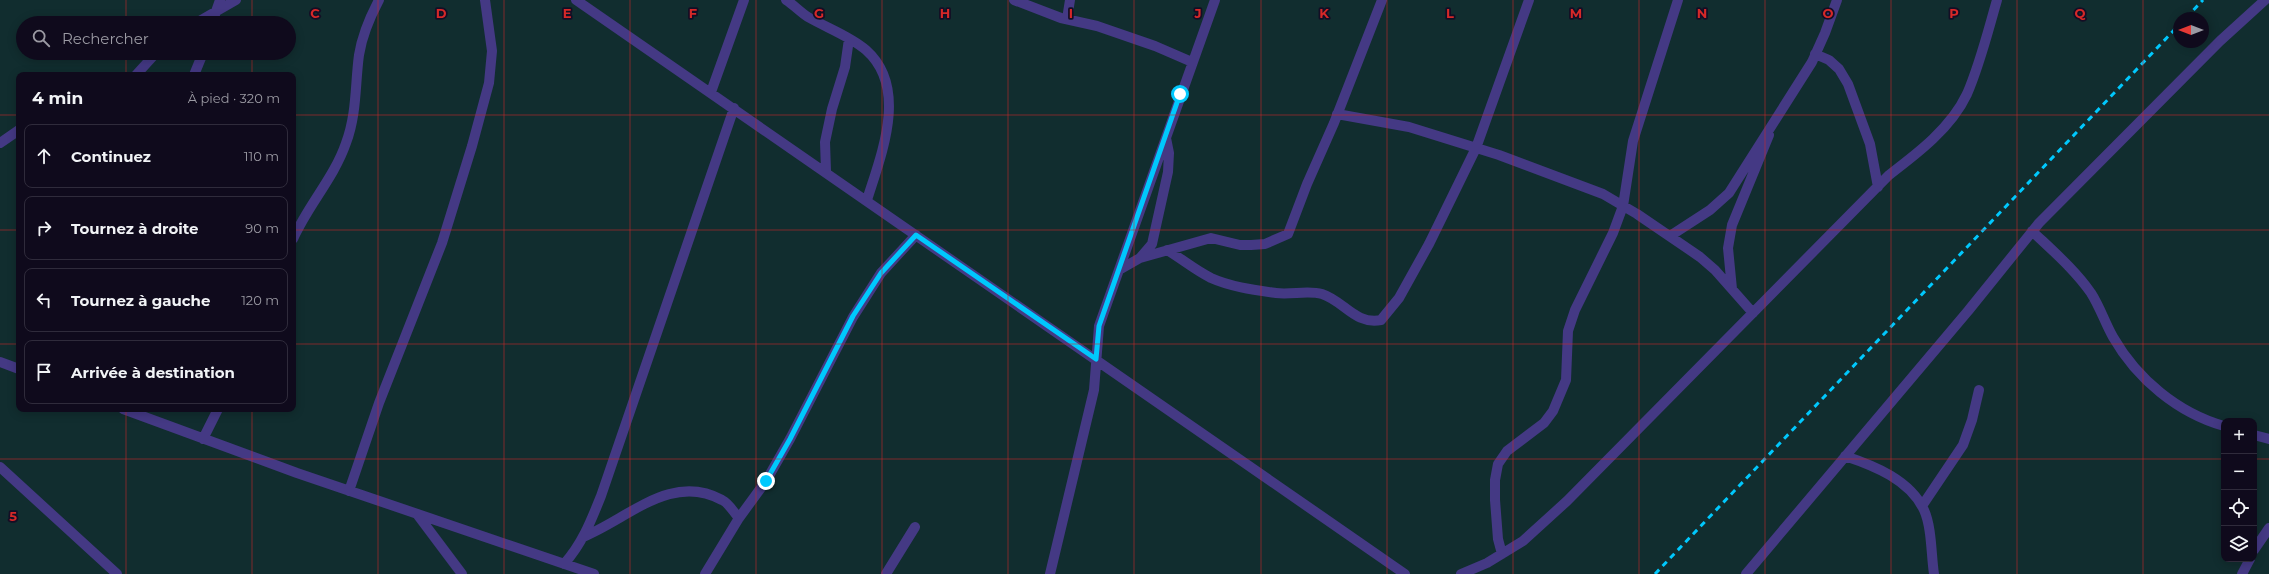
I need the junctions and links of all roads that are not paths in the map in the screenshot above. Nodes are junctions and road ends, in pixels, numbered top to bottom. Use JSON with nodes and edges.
{"nodes":[{"id":1,"x":236,"y":0,"type":"edge"},
{"id":2,"x":378,"y":0,"type":"edge"},
{"id":3,"x":484,"y":0,"type":"edge"},
{"id":4,"x":576,"y":0,"type":"edge"},
{"id":5,"x":744,"y":0,"type":"edge"},
{"id":6,"x":786,"y":0,"type":"edge"},
{"id":7,"x":1014,"y":0,"type":"edge"},
{"id":8,"x":1070,"y":0,"type":"edge"},
{"id":9,"x":1215,"y":0,"type":"edge"},
{"id":10,"x":1382,"y":0,"type":"edge"},
{"id":11,"x":1529,"y":0,"type":"edge"},
{"id":12,"x":1678,"y":0,"type":"edge"},
{"id":13,"x":1837,"y":0,"type":"edge"},
{"id":14,"x":1997,"y":0,"type":"edge"},
{"id":15,"x":2265,"y":0,"type":"edge"},
{"id":16,"x":218,"y":5,"type":"edge"},
{"id":17,"x":205,"y":16,"type":"edge"},
{"id":18,"x":214,"y":16,"type":"edge"},
{"id":19,"x":1067,"y":19,"type":"junction"},
{"id":20,"x":849,"y":39,"type":"junction"},
{"id":21,"x":1815,"y":54,"type":"junction"},
{"id":22,"x":150,"y":60,"type":"edge"},
{"id":23,"x":199,"y":60,"type":"edge"},
{"id":24,"x":1192,"y":62,"type":"junction"},
{"id":25,"x":139,"y":72,"type":"edge"},
{"id":26,"x":195,"y":72,"type":"edge"},
{"id":27,"x":711,"y":92,"type":"junction"},
{"id":28,"x":734,"y":108,"type":"junction"},
{"id":29,"x":1337,"y":114,"type":"junction"},
{"id":30,"x":1771,"y":126,"type":"junction"},
{"id":31,"x":16,"y":132,"type":"edge"},
{"id":32,"x":1166,"y":136,"type":"junction"},
{"id":33,"x":0,"y":144,"type":"edge"},
{"id":34,"x":1476,"y":148,"type":"junction"},
{"id":35,"x":826,"y":171,"type":"junction"},
{"id":36,"x":1878,"y":187,"type":"junction"},
{"id":37,"x":867,"y":200,"type":"junction"},
{"id":38,"x":1623,"y":206,"type":"junction"},
{"id":39,"x":2032,"y":231,"type":"junction"},
{"id":40,"x":296,"y":234,"type":"edge"},
{"id":41,"x":916,"y":235,"type":"junction"},
{"id":42,"x":1670,"y":236,"type":"junction"},
{"id":43,"x":1167,"y":250,"type":"junction"},
{"id":44,"x":1140,"y":258,"type":"junction"},
{"id":45,"x":1120,"y":270,"type":"junction"},
{"id":46,"x":1732,"y":289,"type":"junction"},
{"id":47,"x":1753,"y":313,"type":"junction"},
{"id":48,"x":1096,"y":359,"type":"junction"},
{"id":49,"x":0,"y":362,"type":"edge"},
{"id":50,"x":16,"y":368,"type":"edge"},
{"id":51,"x":1979,"y":390,"type":"dead end"},
{"id":52,"x":131,"y":412,"type":"edge"},
{"id":53,"x":216,"y":412,"type":"edge"},
{"id":54,"x":2221,"y":425,"type":"edge"},
{"id":55,"x":2257,"y":436,"type":"edge"},
{"id":56,"x":203,"y":439,"type":"junction"},
{"id":57,"x":2269,"y":439,"type":"edge"},
{"id":58,"x":1845,"y":456,"type":"junction"},
{"id":59,"x":0,"y":467,"type":"edge"},
{"id":60,"x":349,"y":491,"type":"junction"},
{"id":61,"x":1922,"y":506,"type":"junction"},
{"id":62,"x":417,"y":514,"type":"junction"},
{"id":63,"x":739,"y":518,"type":"junction"},
{"id":64,"x":915,"y":527,"type":"dead end"},
{"id":65,"x":2269,"y":528,"type":"edge"},
{"id":66,"x":583,"y":537,"type":"junction"},
{"id":67,"x":2257,"y":546,"type":"edge"},
{"id":68,"x":1502,"y":554,"type":"junction"},
{"id":69,"x":2248,"y":562,"type":"edge"},
{"id":70,"x":564,"y":564,"type":"junction"},
{"id":71,"x":458,"y":572,"type":"edge"},
{"id":72,"x":117,"y":574,"type":"edge"},
{"id":73,"x":594,"y":574,"type":"edge"},
{"id":74,"x":705,"y":574,"type":"edge"},
{"id":75,"x":886,"y":574,"type":"edge"},
{"id":76,"x":1050,"y":574,"type":"edge"},
{"id":77,"x":1404,"y":574,"type":"edge"},
{"id":78,"x":1462,"y":574,"type":"edge"},
{"id":79,"x":1746,"y":574,"type":"edge"},
{"id":80,"x":1934,"y":574,"type":"edge"},
{"id":81,"x":2242,"y":574,"type":"edge"}],
"edges":[{"from":1,"to":16,"type":"street"},
{"from":2,"to":40,"type":"street"},
{"from":3,"to":60,"type":"street"},
{"from":4,"to":27,"type":"street"},
{"from":5,"to":27,"type":"street"},
{"from":6,"to":20,"type":"street"},
{"from":7,"to":19,"type":"street"},
{"from":8,"to":19,"type":"street"},
{"from":9,"to":24,"type":"street"},
{"from":10,"to":29,"type":"street"},
{"from":11,"to":34,"type":"street"},
{"from":12,"to":38,"type":"street"},
{"from":13,"to":21,"type":"street"},
{"from":14,"to":36,"type":"street"},
{"from":15,"to":39,"type":"street"},
{"from":16,"to":17,"type":"street"},
{"from":16,"to":18,"type":"street"},
{"from":19,"to":24,"type":"street"},
{"from":20,"to":35,"type":"street"},
{"from":20,"to":37,"type":"street"},
{"from":21,"to":30,"type":"street"},
{"from":21,"to":36,"type":"street"},
{"from":22,"to":25,"type":"street"},
{"from":23,"to":26,"type":"street"},
{"from":24,"to":32,"type":"street"},
{"from":27,"to":28,"type":"street"},
{"from":28,"to":35,"type":"street"},
{"from":28,"to":66,"type":"street"},
{"from":29,"to":34,"type":"street"},
{"from":29,"to":43,"type":"street"},
{"from":30,"to":42,"type":"street"},
{"from":30,"to":46,"type":"street"},
{"from":31,"to":33,"type":"street"},
{"from":32,"to":44,"type":"street"},
{"from":32,"to":45,"type":"street"},
{"from":34,"to":38,"type":"street"},
{"from":34,"to":43,"type":"street"},
{"from":35,"to":37,"type":"street"},
{"from":36,"to":47,"type":"street"},
{"from":37,"to":41,"type":"street"},
{"from":38,"to":42,"type":"street"},
{"from":38,"to":68,"type":"street"},
{"from":39,"to":54,"type":"street"},
{"from":39,"to":58,"type":"street"},
{"from":41,"to":48,"type":"street"},
{"from":41,"to":63,"type":"street"},
{"from":42,"to":46,"type":"street"},
{"from":43,"to":44,"type":"street"},
{"from":44,"to":45,"type":"street"},
{"from":45,"to":48,"type":"street"},
{"from":46,"to":47,"type":"street"},
{"from":47,"to":68,"type":"street"},
{"from":48,"to":76,"type":"street"},
{"from":48,"to":77,"type":"street"},
{"from":49,"to":50,"type":"street"},
{"from":51,"to":61,"type":"street"},
{"from":52,"to":56,"type":"street"},
{"from":53,"to":56,"type":"street"},
{"from":55,"to":57,"type":"street"},
{"from":56,"to":60,"type":"street"},
{"from":58,"to":61,"type":"street"},
{"from":58,"to":79,"type":"street"},
{"from":59,"to":72,"type":"street"},
{"from":60,"to":62,"type":"street"},
{"from":61,"to":80,"type":"street"},
{"from":62,"to":70,"type":"street"},
{"from":62,"to":71,"type":"street"},
{"from":63,"to":66,"type":"street"},
{"from":63,"to":74,"type":"street"},
{"from":64,"to":75,"type":"street"},
{"from":65,"to":67,"type":"street"},
{"from":66,"to":70,"type":"street"},
{"from":68,"to":78,"type":"street"},
{"from":69,"to":81,"type":"street"},
{"from":70,"to":73,"type":"street"}]}
